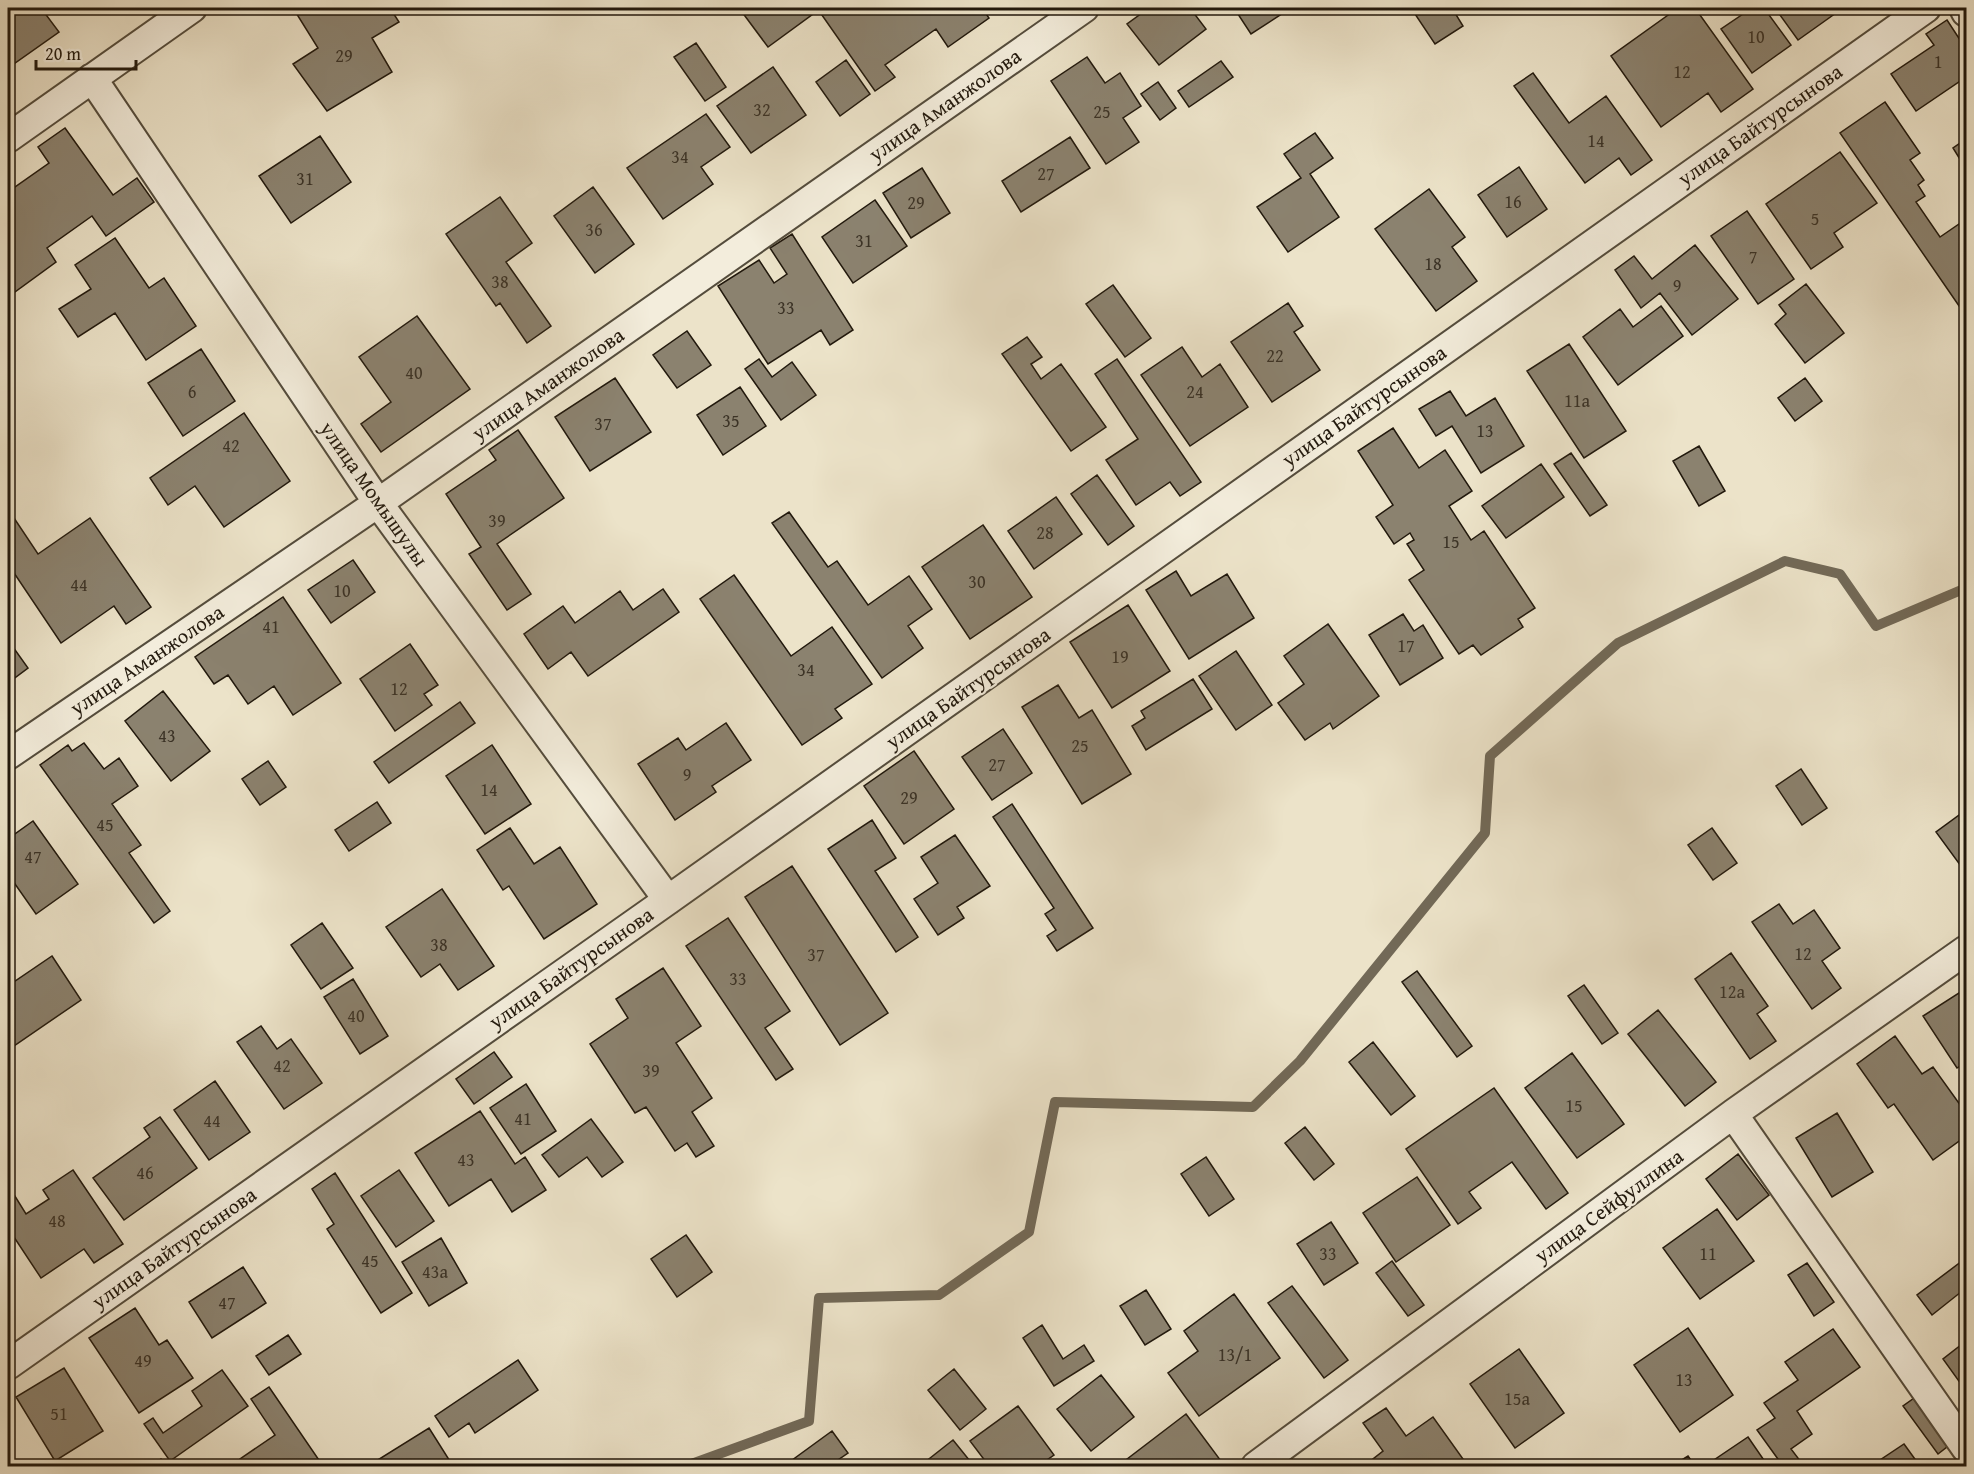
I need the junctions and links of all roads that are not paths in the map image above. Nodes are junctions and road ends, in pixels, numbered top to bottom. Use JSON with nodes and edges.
{"nodes":[{"id":1,"x":192,"y":8,"type":"edge"},
{"id":2,"x":1084,"y":8,"type":"edge"},
{"id":3,"x":1926,"y":8,"type":"edge"},
{"id":4,"x":1964,"y":8,"type":"edge"},
{"id":5,"x":1966,"y":12,"type":"edge"},
{"id":6,"x":92,"y":78,"type":"junction"},
{"id":7,"x":8,"y":138,"type":"edge"},
{"id":8,"x":378,"y":503,"type":"junction"},
{"id":9,"x":8,"y":755,"type":"edge"},
{"id":10,"x":668,"y":900,"type":"junction"},
{"id":11,"x":1966,"y":950,"type":"edge"},
{"id":12,"x":1733,"y":1114,"type":"junction"},
{"id":13,"x":8,"y":1365,"type":"edge"},
{"id":14,"x":1966,"y":1448,"type":"edge"},
{"id":15,"x":1256,"y":1467,"type":"edge"}],
"edges":[{"from":1,"to":6,"type":"street"},
{"from":2,"to":8,"type":"street","name":"улица Аманжолова"},
{"from":3,"to":10,"type":"street","name":"улица Байтурсынова"},
{"from":4,"to":5,"type":"street"},
{"from":6,"to":7,"type":"street"},
{"from":6,"to":8,"type":"street","name":"улица Момышулы"},
{"from":8,"to":9,"type":"street","name":"улица Аманжолова"},
{"from":8,"to":10,"type":"street","name":"улица Момышулы"},
{"from":10,"to":13,"type":"street","name":"улица Байтурсынова"},
{"from":11,"to":12,"type":"street","name":"улица Сейфуллина"},
{"from":12,"to":14,"type":"street"},
{"from":12,"to":15,"type":"street","name":"улица Сейфуллина"}]}
